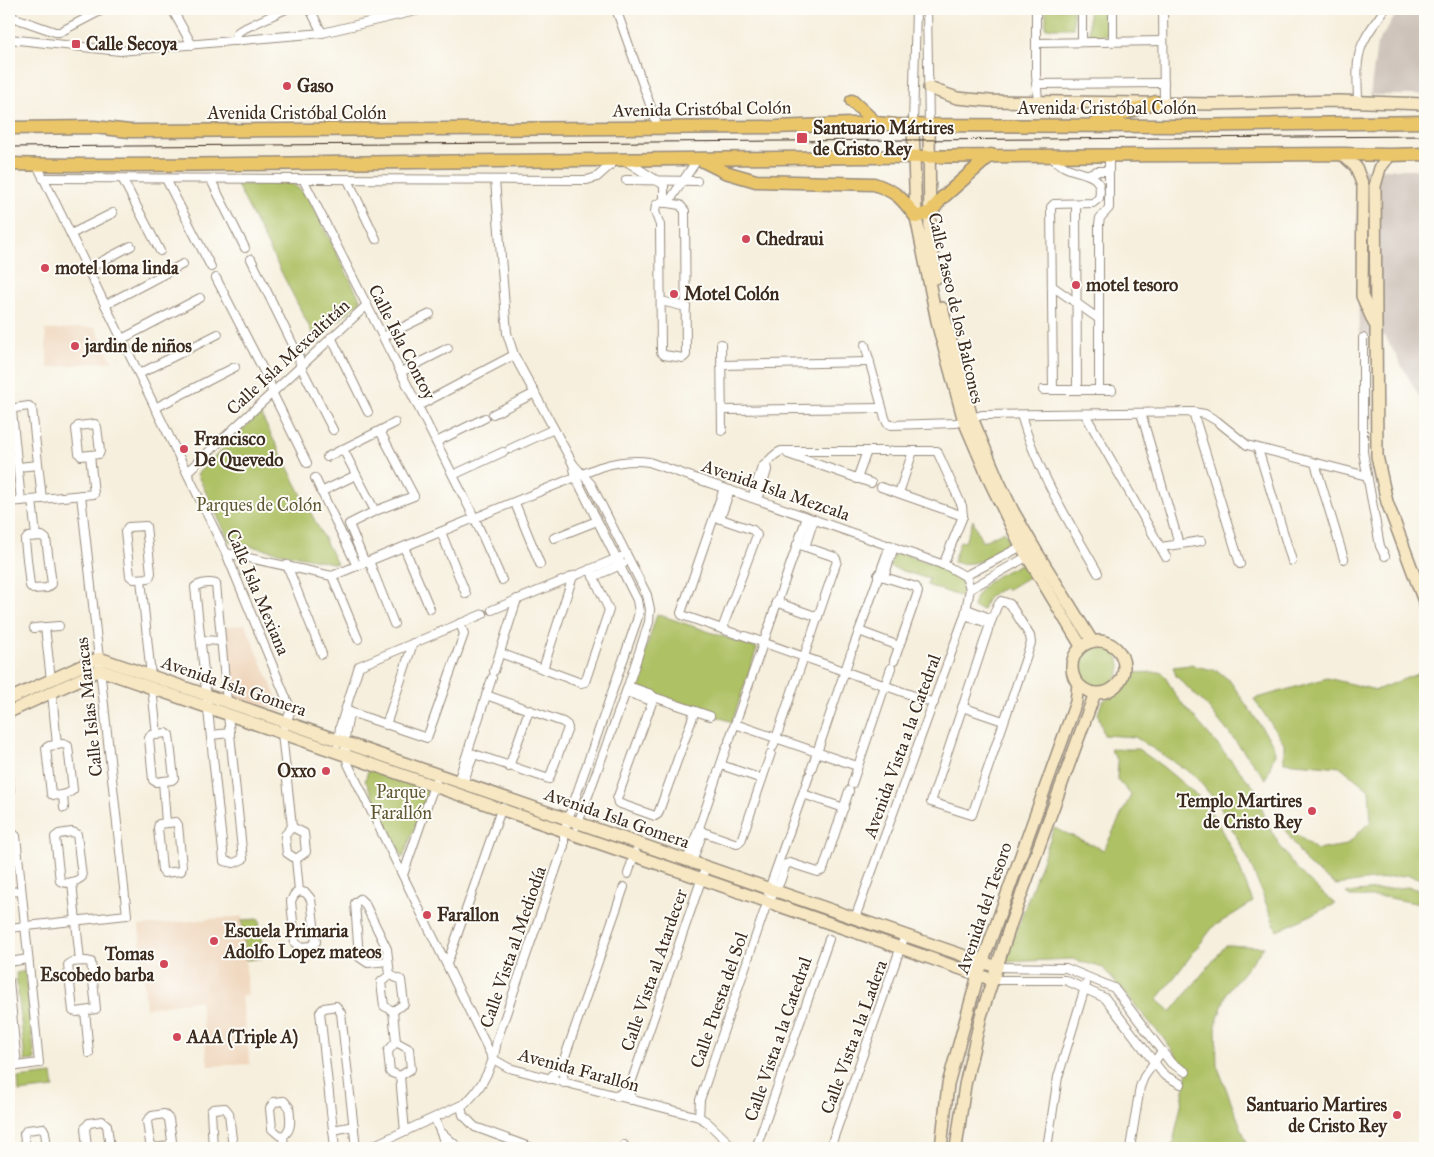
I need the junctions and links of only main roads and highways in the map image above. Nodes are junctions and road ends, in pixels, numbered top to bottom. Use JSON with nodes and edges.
{"nodes":[{"id":1,"x":852,"y":101,"type":"dead end"},
{"id":2,"x":1160,"y":102,"type":"road end"},
{"id":3,"x":1425,"y":122,"type":"edge"},
{"id":4,"x":876,"y":123,"type":"junction"},
{"id":5,"x":1086,"y":127,"type":"junction"},
{"id":6,"x":9,"y":128,"type":"edge"},
{"id":7,"x":1425,"y":154,"type":"edge"},
{"id":8,"x":991,"y":155,"type":"junction"},
{"id":9,"x":1394,"y":155,"type":"junction"},
{"id":10,"x":1425,"y":159,"type":"edge"},
{"id":11,"x":699,"y":160,"type":"junction"},
{"id":12,"x":9,"y":164,"type":"edge"}],
"edges":[{"from":1,"to":4,"type":"main road"},
{"from":2,"to":5,"type":"main road"},
{"from":3,"to":5,"type":"main road","name":"Avenida Cristóbal Colón"},
{"from":4,"to":5,"type":"main road","name":"Avenida Cristóbal Colón"},
{"from":4,"to":6,"type":"main road","name":"Avenida Cristóbal Colón"},
{"from":7,"to":9,"type":"main road"},
{"from":8,"to":9,"type":"main road"},
{"from":8,"to":11,"type":"main road"},
{"from":8,"to":11,"type":"main road"},
{"from":9,"to":10,"type":"main road"},
{"from":11,"to":12,"type":"main road"}]}
